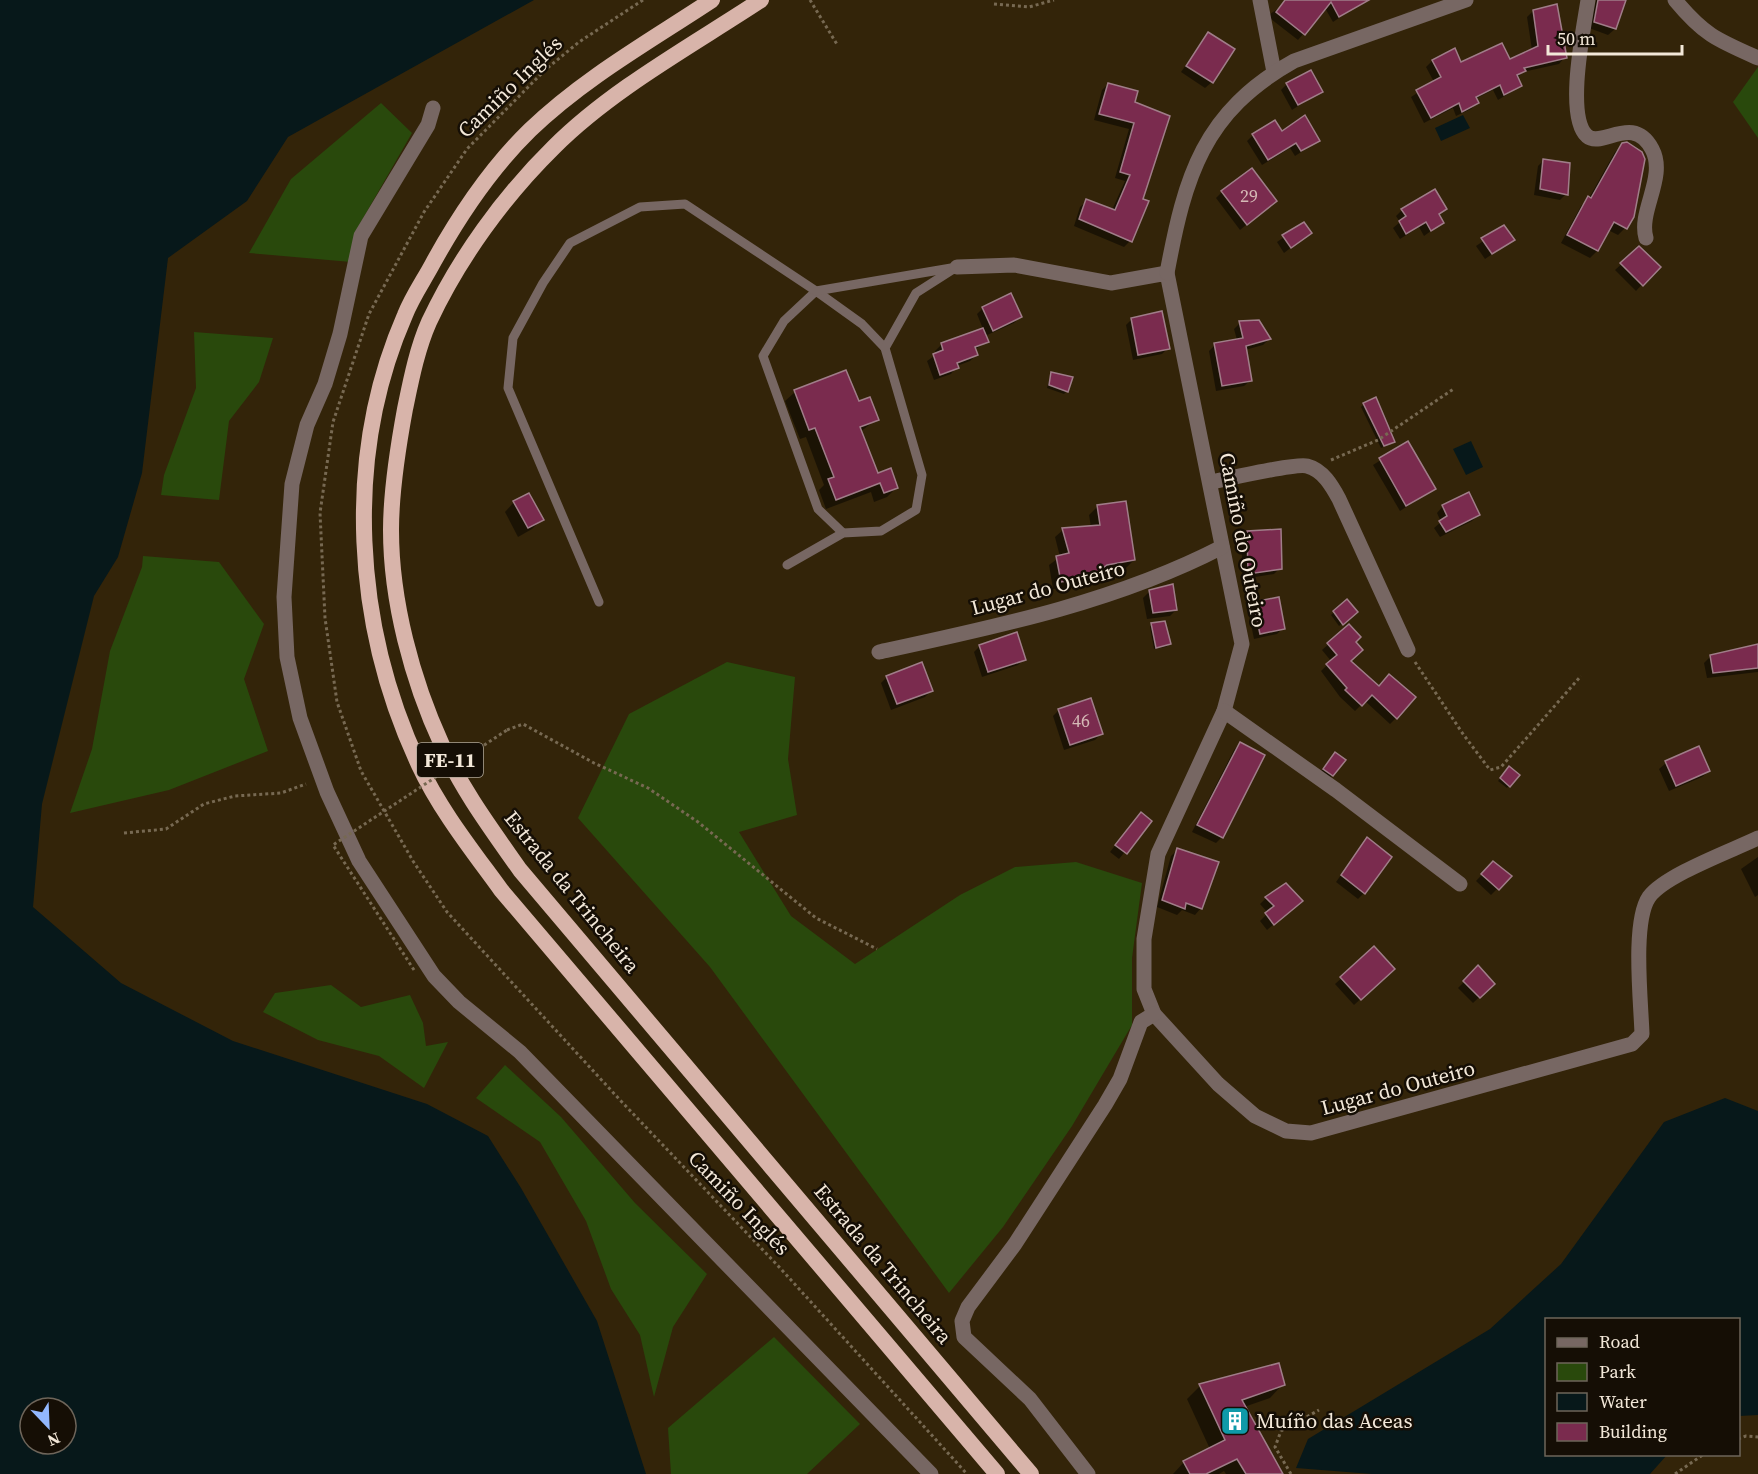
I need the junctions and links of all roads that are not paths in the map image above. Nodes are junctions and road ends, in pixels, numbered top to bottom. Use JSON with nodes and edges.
{"nodes":[{"id":1,"x":712,"y":0,"type":"edge"},
{"id":2,"x":761,"y":0,"type":"edge"},
{"id":3,"x":1260,"y":0,"type":"edge"},
{"id":4,"x":1466,"y":0,"type":"edge"},
{"id":5,"x":1587,"y":0,"type":"edge"},
{"id":6,"x":1675,"y":0,"type":"edge"},
{"id":7,"x":1758,"y":58,"type":"edge"},
{"id":8,"x":1274,"y":72,"type":"junction"},
{"id":9,"x":433,"y":108,"type":"dead end"},
{"id":10,"x":1646,"y":238,"type":"dead end"},
{"id":11,"x":957,"y":267,"type":"junction"},
{"id":12,"x":1167,"y":273,"type":"junction"},
{"id":13,"x":816,"y":291,"type":"junction"},
{"id":14,"x":885,"y":348,"type":"junction"},
{"id":15,"x":1211,"y":482,"type":"junction"},
{"id":16,"x":843,"y":533,"type":"junction"},
{"id":17,"x":1222,"y":547,"type":"junction"},
{"id":18,"x":787,"y":564,"type":"dead end"},
{"id":19,"x":599,"y":602,"type":"dead end"},
{"id":20,"x":1408,"y":650,"type":"road end"},
{"id":21,"x":879,"y":652,"type":"dead end"},
{"id":22,"x":1224,"y":711,"type":"junction"},
{"id":23,"x":1758,"y":838,"type":"edge"},
{"id":24,"x":1460,"y":884,"type":"dead end"},
{"id":25,"x":1154,"y":1014,"type":"junction"},
{"id":26,"x":931,"y":1474,"type":"edge"},
{"id":27,"x":997,"y":1474,"type":"edge"},
{"id":28,"x":1031,"y":1474,"type":"edge"},
{"id":29,"x":1088,"y":1474,"type":"edge"}],
"edges":[{"from":1,"to":27,"type":"highway","number":"FE-11"},
{"from":2,"to":28,"type":"highway","name":"Estrada da Trincheira","number":"FE-11"},
{"from":3,"to":8,"type":"street"},
{"from":4,"to":8,"type":"street"},
{"from":5,"to":10,"type":"street"},
{"from":6,"to":7,"type":"street"},
{"from":8,"to":12,"type":"street"},
{"from":9,"to":26,"type":"street"},
{"from":11,"to":12,"type":"street"},
{"from":11,"to":13,"type":"lane"},
{"from":11,"to":14,"type":"lane"},
{"from":12,"to":15,"type":"street","name":"Camiño do Outeiro"},
{"from":13,"to":14,"type":"lane"},
{"from":13,"to":16,"type":"lane"},
{"from":13,"to":19,"type":"lane"},
{"from":14,"to":16,"type":"lane"},
{"from":15,"to":17,"type":"street","name":"Camiño do Outeiro"},
{"from":15,"to":20,"type":"street"},
{"from":16,"to":18,"type":"lane"},
{"from":17,"to":21,"type":"street","name":"Lugar do Outeiro"},
{"from":17,"to":22,"type":"street","name":"Camiño do Outeiro"},
{"from":22,"to":24,"type":"street"},
{"from":22,"to":25,"type":"street","name":"Camiño do Outeiro"},
{"from":23,"to":25,"type":"street","name":"Lugar do Outeiro"},
{"from":25,"to":29,"type":"street"}]}
